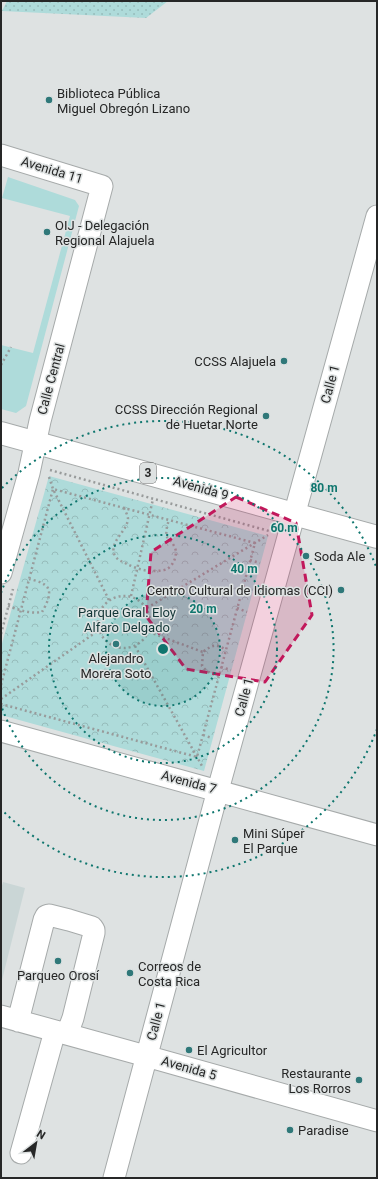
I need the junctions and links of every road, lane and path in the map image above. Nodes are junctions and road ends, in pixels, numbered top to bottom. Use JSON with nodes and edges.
{"nodes":[{"id":1,"x":1,"y":155,"type":"edge"},
{"id":2,"x":102,"y":186,"type":"joint"},
{"id":3,"x":377,"y":216,"type":"edge"},
{"id":4,"x":11,"y":347,"type":"dead end"},
{"id":5,"x":1,"y":365,"type":"edge"},
{"id":6,"x":1,"y":433,"type":"edge"},
{"id":7,"x":35,"y":442,"type":"junction"},
{"id":8,"x":46,"y":469,"type":"dead end"},
{"id":9,"x":48,"y":476,"type":"dead end"},
{"id":10,"x":54,"y":489,"type":"junction"},
{"id":11,"x":153,"y":498,"type":"junction"},
{"id":12,"x":124,"y":508,"type":"junction"},
{"id":13,"x":294,"y":514,"type":"junction"},
{"id":14,"x":150,"y":515,"type":"junction"},
{"id":15,"x":169,"y":520,"type":"junction"},
{"id":16,"x":377,"y":537,"type":"edge"},
{"id":17,"x":255,"y":543,"type":"junction"},
{"id":18,"x":250,"y":560,"type":"junction"},
{"id":19,"x":265,"y":565,"type":"dead end"},
{"id":20,"x":138,"y":569,"type":"junction"},
{"id":21,"x":8,"y":578,"type":"edge"},
{"id":22,"x":29,"y":579,"type":"junction"},
{"id":23,"x":131,"y":596,"type":"junction"},
{"id":24,"x":109,"y":600,"type":"junction"},
{"id":25,"x":8,"y":606,"type":"junction"},
{"id":26,"x":147,"y":608,"type":"junction"},
{"id":27,"x":237,"y":608,"type":"junction"},
{"id":28,"x":21,"y":611,"type":"junction"},
{"id":29,"x":251,"y":613,"type":"dead end"},
{"id":30,"x":99,"y":630,"type":"junction"},
{"id":31,"x":148,"y":632,"type":"junction"},
{"id":32,"x":1,"y":634,"type":"edge"},
{"id":33,"x":135,"y":646,"type":"junction"},
{"id":34,"x":226,"y":650,"type":"junction"},
{"id":35,"x":203,"y":652,"type":"junction"},
{"id":36,"x":221,"y":667,"type":"junction"},
{"id":37,"x":236,"y":672,"type":"dead end"},
{"id":38,"x":219,"y":676,"type":"junction"},
{"id":39,"x":1,"y":685,"type":"edge"},
{"id":40,"x":1,"y":699,"type":"edge"},
{"id":41,"x":1,"y":704,"type":"edge"},
{"id":42,"x":1,"y":731,"type":"edge"},
{"id":43,"x":197,"y":757,"type":"junction"},
{"id":44,"x":204,"y":770,"type":"dead end"},
{"id":45,"x":218,"y":790,"type":"junction"},
{"id":46,"x":377,"y":835,"type":"edge"},
{"id":47,"x":14,"y":1013,"type":"edge"},
{"id":48,"x":65,"y":1028,"type":"junction"},
{"id":49,"x":146,"y":1056,"type":"junction"},
{"id":50,"x":377,"y":1121,"type":"edge"},
{"id":51,"x":21,"y":1153,"type":"dead end"},
{"id":52,"x":114,"y":1178,"type":"edge"}],
"edges":[{"from":1,"to":2,"type":"street","name":"Avenida 11"},
{"from":2,"to":7,"type":"street","name":"Calle Central"},
{"from":3,"to":13,"type":"street","name":"Calle 1"},
{"from":4,"to":5,"type":"path"},
{"from":6,"to":7,"type":"main road","name":"Avenida 9","number":"3"},
{"from":7,"to":13,"type":"main road","name":"Avenida 9","number":"3"},
{"from":7,"to":21,"type":"street","name":"Calle Central"},
{"from":8,"to":11,"type":"path"},
{"from":9,"to":10,"type":"path"},
{"from":10,"to":12,"type":"path"},
{"from":10,"to":22,"type":"path"},
{"from":10,"to":24,"type":"path"},
{"from":11,"to":14,"type":"path"},
{"from":11,"to":17,"type":"path"},
{"from":12,"to":14,"type":"path"},
{"from":12,"to":20,"type":"path"},
{"from":13,"to":16,"type":"main road","name":"Avenida 9","number":"3"},
{"from":13,"to":45,"type":"street","name":"Calle 1"},
{"from":14,"to":15,"type":"path"},
{"from":14,"to":20,"type":"path"},
{"from":15,"to":17,"type":"path"},
{"from":15,"to":20,"type":"path"},
{"from":17,"to":18,"type":"path"},
{"from":17,"to":26,"type":"path"},
{"from":18,"to":19,"type":"path"},
{"from":18,"to":27,"type":"path"},
{"from":20,"to":23,"type":"path"},
{"from":21,"to":25,"type":"path"},
{"from":22,"to":28,"type":"path"},
{"from":22,"to":28,"type":"path"},
{"from":23,"to":24,"type":"path"},
{"from":23,"to":26,"type":"path"},
{"from":24,"to":30,"type":"path"},
{"from":25,"to":28,"type":"path"},
{"from":25,"to":32,"type":"path"},
{"from":26,"to":31,"type":"path"},
{"from":27,"to":29,"type":"path"},
{"from":27,"to":34,"type":"path"},
{"from":28,"to":39,"type":"path"},
{"from":30,"to":33,"type":"path"},
{"from":30,"to":40,"type":"path"},
{"from":31,"to":33,"type":"path"},
{"from":31,"to":35,"type":"path"},
{"from":33,"to":43,"type":"path"},
{"from":34,"to":35,"type":"path"},
{"from":34,"to":36,"type":"path"},
{"from":35,"to":38,"type":"path"},
{"from":36,"to":37,"type":"path"},
{"from":36,"to":38,"type":"path"},
{"from":38,"to":43,"type":"path"},
{"from":41,"to":43,"type":"path"},
{"from":42,"to":45,"type":"street","name":"Avenida 7"},
{"from":43,"to":44,"type":"path"},
{"from":45,"to":46,"type":"street","name":"Avenida 7"},
{"from":45,"to":49,"type":"street","name":"Calle 1"},
{"from":47,"to":48,"type":"street","name":"Avenida 5"},
{"from":47,"to":48,"type":"street"},
{"from":48,"to":49,"type":"street","name":"Avenida 5"},
{"from":48,"to":51,"type":"street"},
{"from":49,"to":50,"type":"street","name":"Avenida 5"},
{"from":49,"to":52,"type":"street","name":"Calle 1"}]}
